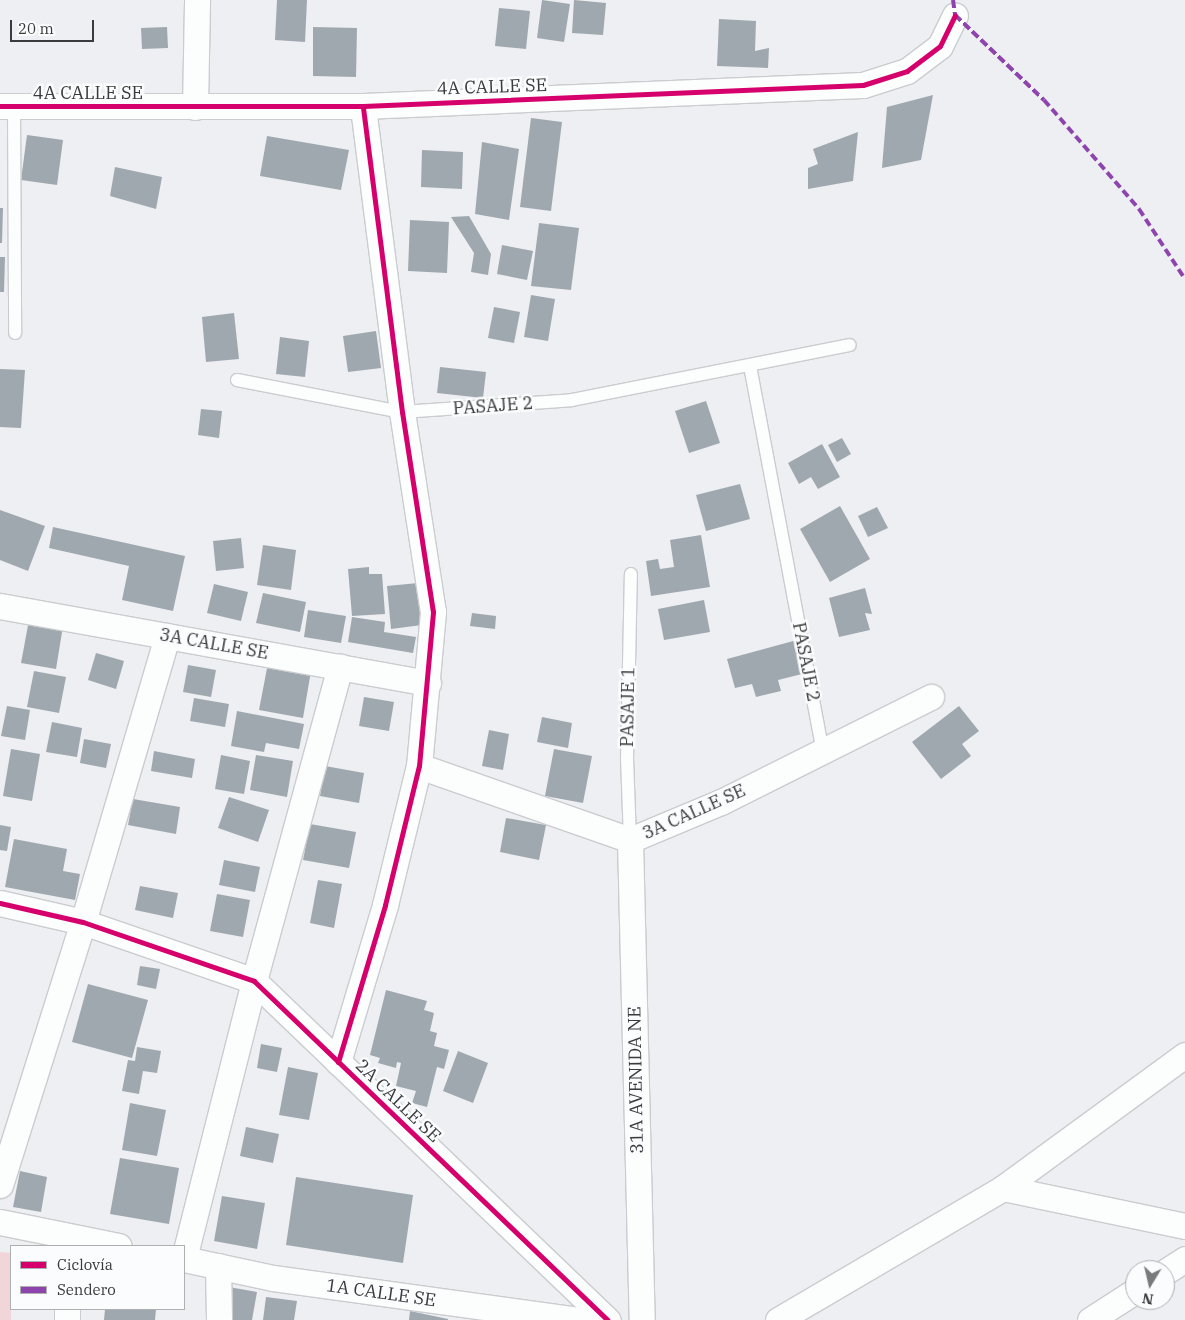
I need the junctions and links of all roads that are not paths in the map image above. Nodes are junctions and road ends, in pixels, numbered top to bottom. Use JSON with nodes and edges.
{"nodes":[{"id":1,"x":197,"y":0,"type":"edge"},
{"id":2,"x":954,"y":15,"type":"dead end"},
{"id":3,"x":7,"y":106,"type":"edge"},
{"id":4,"x":363,"y":106,"type":"junction"},
{"id":5,"x":195,"y":107,"type":"junction"},
{"id":6,"x":15,"y":333,"type":"dead end"},
{"id":7,"x":850,"y":346,"type":"dead end"},
{"id":8,"x":750,"y":366,"type":"junction"},
{"id":9,"x":237,"y":380,"type":"dead end"},
{"id":10,"x":402,"y":412,"type":"junction"},
{"id":11,"x":631,"y":574,"type":"dead end"},
{"id":12,"x":0,"y":606,"type":"edge"},
{"id":13,"x":168,"y":636,"type":"junction"},
{"id":14,"x":340,"y":667,"type":"junction"},
{"id":15,"x":428,"y":683,"type":"junction"},
{"id":16,"x":931,"y":698,"type":"dead end"},
{"id":17,"x":822,"y":751,"type":"junction"},
{"id":18,"x":419,"y":766,"type":"junction"},
{"id":19,"x":630,"y":840,"type":"junction"},
{"id":20,"x":0,"y":903,"type":"edge"},
{"id":21,"x":83,"y":922,"type":"junction"},
{"id":22,"x":254,"y":981,"type":"junction"},
{"id":23,"x":1185,"y":1055,"type":"edge"},
{"id":24,"x":338,"y":1062,"type":"junction"},
{"id":25,"x":0,"y":1185,"type":"edge"},
{"id":26,"x":1003,"y":1188,"type":"junction"},
{"id":27,"x":0,"y":1222,"type":"edge"},
{"id":28,"x":1185,"y":1226,"type":"edge"},
{"id":29,"x":65,"y":1241,"type":"edge"},
{"id":30,"x":108,"y":1245,"type":"edge"},
{"id":31,"x":185,"y":1255,"type":"edge"},
{"id":32,"x":185,"y":1259,"type":"edge"},
{"id":33,"x":218,"y":1266,"type":"junction"},
{"id":34,"x":1125,"y":1297,"type":"edge"},
{"id":35,"x":219,"y":1320,"type":"edge"},
{"id":36,"x":580,"y":1320,"type":"edge"},
{"id":37,"x":608,"y":1320,"type":"edge"},
{"id":38,"x":642,"y":1320,"type":"edge"},
{"id":39,"x":778,"y":1320,"type":"edge"},
{"id":40,"x":1090,"y":1320,"type":"edge"}],
"edges":[{"from":1,"to":5,"type":"street"},
{"from":2,"to":4,"type":"street","name":"4A CALLE SE"},
{"from":3,"to":5,"type":"street","name":"4A CALLE SE"},
{"from":3,"to":6,"type":"lane"},
{"from":4,"to":5,"type":"street","name":"4A CALLE SE"},
{"from":4,"to":10,"type":"street"},
{"from":7,"to":8,"type":"lane","name":"PASAJE 2"},
{"from":8,"to":10,"type":"lane","name":"PASAJE 2"},
{"from":8,"to":17,"type":"lane","name":"PASAJE 2"},
{"from":9,"to":10,"type":"lane","name":"PASAJE 2"},
{"from":10,"to":15,"type":"street"},
{"from":11,"to":19,"type":"lane","name":"PASAJE 1"},
{"from":12,"to":13,"type":"street","name":"3A CALLE SE"},
{"from":13,"to":14,"type":"street","name":"3A CALLE SE"},
{"from":13,"to":21,"type":"street"},
{"from":14,"to":15,"type":"street","name":"3A CALLE SE"},
{"from":14,"to":22,"type":"street"},
{"from":15,"to":18,"type":"street"},
{"from":16,"to":17,"type":"street","name":"3A CALLE SE"},
{"from":17,"to":19,"type":"street","name":"3A CALLE SE"},
{"from":18,"to":19,"type":"street","name":"3A CALLE SE"},
{"from":18,"to":24,"type":"street"},
{"from":19,"to":38,"type":"street","name":"31A AVENIDA NE"},
{"from":20,"to":21,"type":"street","name":"2A CALLE SE"},
{"from":21,"to":22,"type":"street","name":"2A CALLE SE"},
{"from":21,"to":25,"type":"street"},
{"from":22,"to":24,"type":"street","name":"2A CALLE SE"},
{"from":22,"to":31,"type":"street"},
{"from":23,"to":26,"type":"street"},
{"from":24,"to":37,"type":"street","name":"2A CALLE SE"},
{"from":26,"to":28,"type":"street"},
{"from":26,"to":39,"type":"street"},
{"from":27,"to":29,"type":"street"},
{"from":29,"to":30,"type":"street"},
{"from":32,"to":33,"type":"street","name":"1A CALLE SE"},
{"from":33,"to":35,"type":"street"},
{"from":33,"to":36,"type":"street","name":"1A CALLE SE"},
{"from":34,"to":40,"type":"street"}]}
